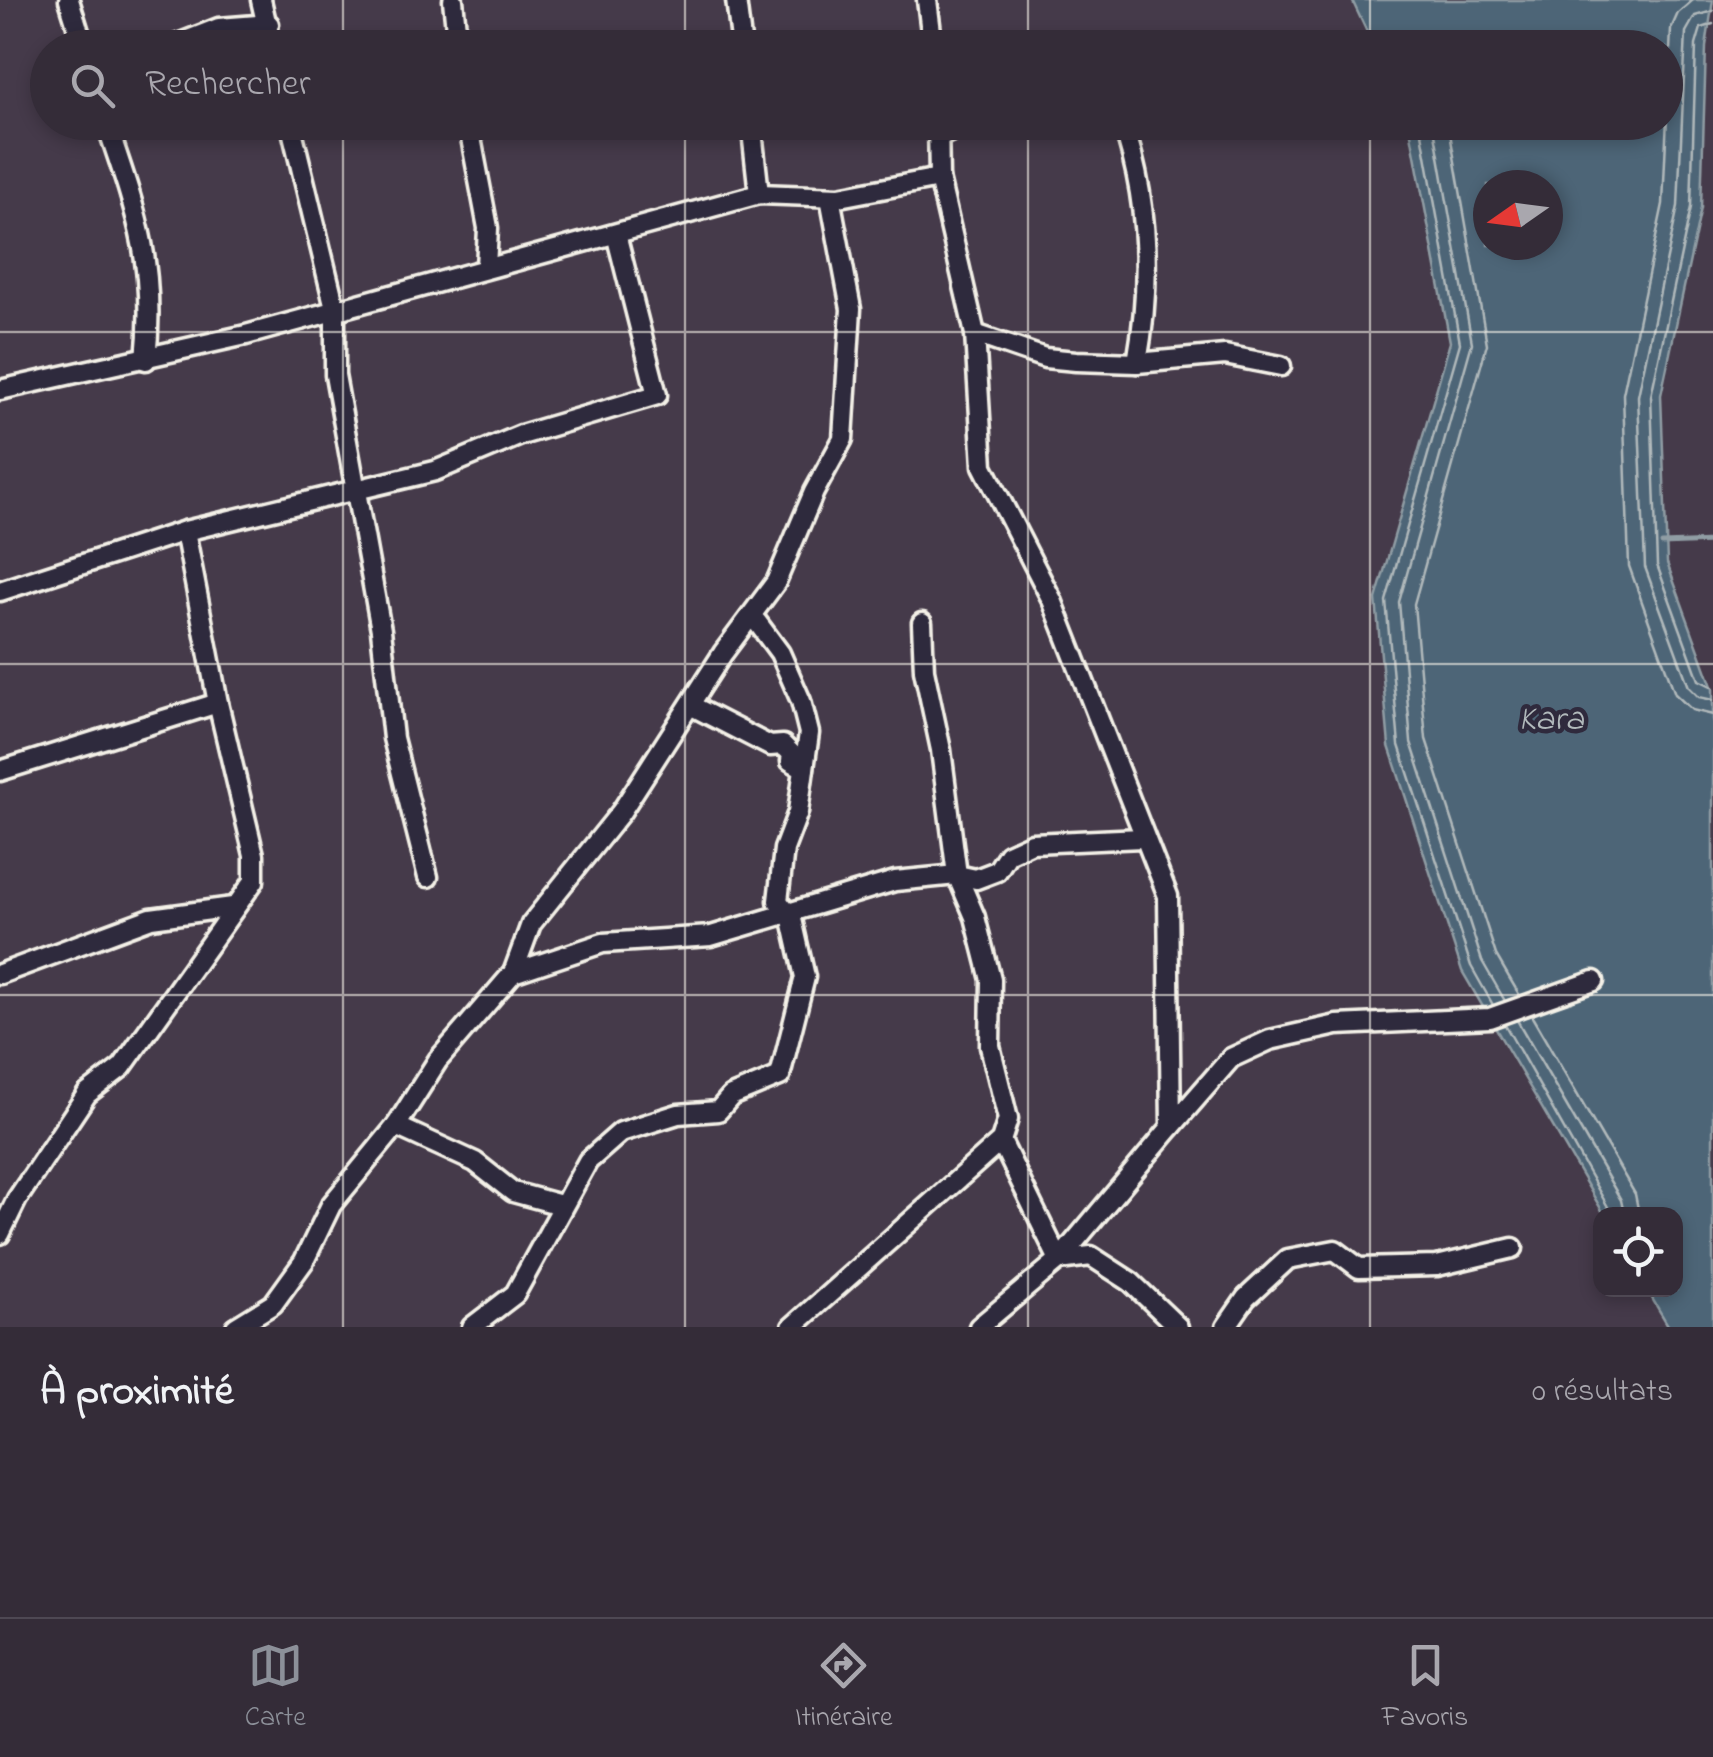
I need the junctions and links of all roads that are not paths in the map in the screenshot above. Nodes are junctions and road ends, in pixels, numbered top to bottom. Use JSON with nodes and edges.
{"nodes":[{"id":1,"x":69,"y":0,"type":"edge"},
{"id":2,"x":260,"y":0,"type":"edge"},
{"id":3,"x":453,"y":0,"type":"edge"},
{"id":4,"x":736,"y":0,"type":"edge"},
{"id":5,"x":927,"y":0,"type":"edge"},
{"id":6,"x":268,"y":24,"type":"junction"},
{"id":7,"x":78,"y":30,"type":"edge"},
{"id":8,"x":214,"y":30,"type":"edge"},
{"id":9,"x":269,"y":30,"type":"edge"},
{"id":10,"x":456,"y":30,"type":"edge"},
{"id":11,"x":740,"y":30,"type":"edge"},
{"id":12,"x":931,"y":30,"type":"edge"},
{"id":13,"x":112,"y":140,"type":"edge"},
{"id":14,"x":294,"y":140,"type":"edge"},
{"id":15,"x":471,"y":140,"type":"edge"},
{"id":16,"x":754,"y":140,"type":"edge"},
{"id":17,"x":938,"y":140,"type":"edge"},
{"id":18,"x":1128,"y":140,"type":"edge"},
{"id":19,"x":939,"y":178,"type":"junction"},
{"id":20,"x":759,"y":194,"type":"junction"},
{"id":21,"x":830,"y":197,"type":"junction"},
{"id":22,"x":616,"y":234,"type":"junction"},
{"id":23,"x":486,"y":268,"type":"junction"},
{"id":24,"x":335,"y":308,"type":"junction"},
{"id":25,"x":975,"y":334,"type":"junction"},
{"id":26,"x":146,"y":360,"type":"junction"},
{"id":27,"x":1137,"y":362,"type":"junction"},
{"id":28,"x":1281,"y":366,"type":"dead end"},
{"id":29,"x":0,"y":390,"type":"edge"},
{"id":30,"x":354,"y":490,"type":"junction"},
{"id":31,"x":185,"y":531,"type":"junction"},
{"id":32,"x":0,"y":590,"type":"edge"},
{"id":33,"x":749,"y":619,"type":"junction"},
{"id":34,"x":922,"y":622,"type":"dead end"},
{"id":35,"x":218,"y":703,"type":"junction"},
{"id":36,"x":692,"y":706,"type":"junction"},
{"id":37,"x":804,"y":768,"type":"junction"},
{"id":38,"x":0,"y":771,"type":"edge"},
{"id":39,"x":1142,"y":838,"type":"junction"},
{"id":40,"x":958,"y":875,"type":"junction"},
{"id":41,"x":428,"y":876,"type":"dead end"},
{"id":42,"x":233,"y":907,"type":"junction"},
{"id":43,"x":788,"y":913,"type":"junction"},
{"id":44,"x":513,"y":973,"type":"junction"},
{"id":45,"x":0,"y":974,"type":"edge"},
{"id":46,"x":1594,"y":981,"type":"dead end"},
{"id":47,"x":396,"y":1126,"type":"junction"},
{"id":48,"x":1172,"y":1127,"type":"junction"},
{"id":49,"x":1001,"y":1141,"type":"junction"},
{"id":50,"x":561,"y":1204,"type":"junction"},
{"id":51,"x":0,"y":1234,"type":"edge"},
{"id":52,"x":1513,"y":1248,"type":"dead end"},
{"id":53,"x":1059,"y":1260,"type":"junction"},
{"id":54,"x":236,"y":1327,"type":"edge"},
{"id":55,"x":472,"y":1327,"type":"edge"},
{"id":56,"x":792,"y":1327,"type":"edge"},
{"id":57,"x":980,"y":1327,"type":"edge"},
{"id":58,"x":1178,"y":1327,"type":"edge"},
{"id":59,"x":1226,"y":1327,"type":"edge"}],
"edges":[{"from":1,"to":7,"type":"street"},
{"from":2,"to":6,"type":"street"},
{"from":3,"to":10,"type":"street"},
{"from":4,"to":11,"type":"street"},
{"from":5,"to":12,"type":"street"},
{"from":6,"to":8,"type":"street"},
{"from":6,"to":9,"type":"street"},
{"from":13,"to":26,"type":"street"},
{"from":14,"to":24,"type":"street"},
{"from":15,"to":23,"type":"street"},
{"from":16,"to":20,"type":"street"},
{"from":17,"to":19,"type":"street"},
{"from":18,"to":27,"type":"street"},
{"from":19,"to":21,"type":"street"},
{"from":19,"to":25,"type":"street"},
{"from":20,"to":21,"type":"street"},
{"from":20,"to":22,"type":"street"},
{"from":21,"to":33,"type":"street"},
{"from":22,"to":23,"type":"street"},
{"from":22,"to":30,"type":"street"},
{"from":23,"to":24,"type":"street"},
{"from":24,"to":26,"type":"street"},
{"from":24,"to":30,"type":"street"},
{"from":25,"to":27,"type":"street"},
{"from":25,"to":39,"type":"street"},
{"from":26,"to":29,"type":"street"},
{"from":27,"to":28,"type":"street"},
{"from":30,"to":31,"type":"street"},
{"from":30,"to":41,"type":"street"},
{"from":31,"to":32,"type":"street"},
{"from":31,"to":35,"type":"street"},
{"from":33,"to":36,"type":"street"},
{"from":33,"to":37,"type":"street"},
{"from":34,"to":40,"type":"street"},
{"from":35,"to":38,"type":"street"},
{"from":35,"to":42,"type":"street"},
{"from":36,"to":37,"type":"street"},
{"from":36,"to":44,"type":"street"},
{"from":37,"to":43,"type":"street"},
{"from":39,"to":40,"type":"street"},
{"from":39,"to":48,"type":"street"},
{"from":40,"to":43,"type":"street"},
{"from":40,"to":49,"type":"street"},
{"from":42,"to":45,"type":"street"},
{"from":42,"to":51,"type":"street"},
{"from":43,"to":44,"type":"street"},
{"from":43,"to":50,"type":"street"},
{"from":44,"to":47,"type":"street"},
{"from":46,"to":48,"type":"street"},
{"from":47,"to":50,"type":"street"},
{"from":47,"to":54,"type":"street"},
{"from":48,"to":53,"type":"street"},
{"from":49,"to":53,"type":"street"},
{"from":49,"to":56,"type":"street"},
{"from":50,"to":55,"type":"street"},
{"from":52,"to":59,"type":"street"},
{"from":53,"to":57,"type":"street"},
{"from":53,"to":58,"type":"street"}]}
